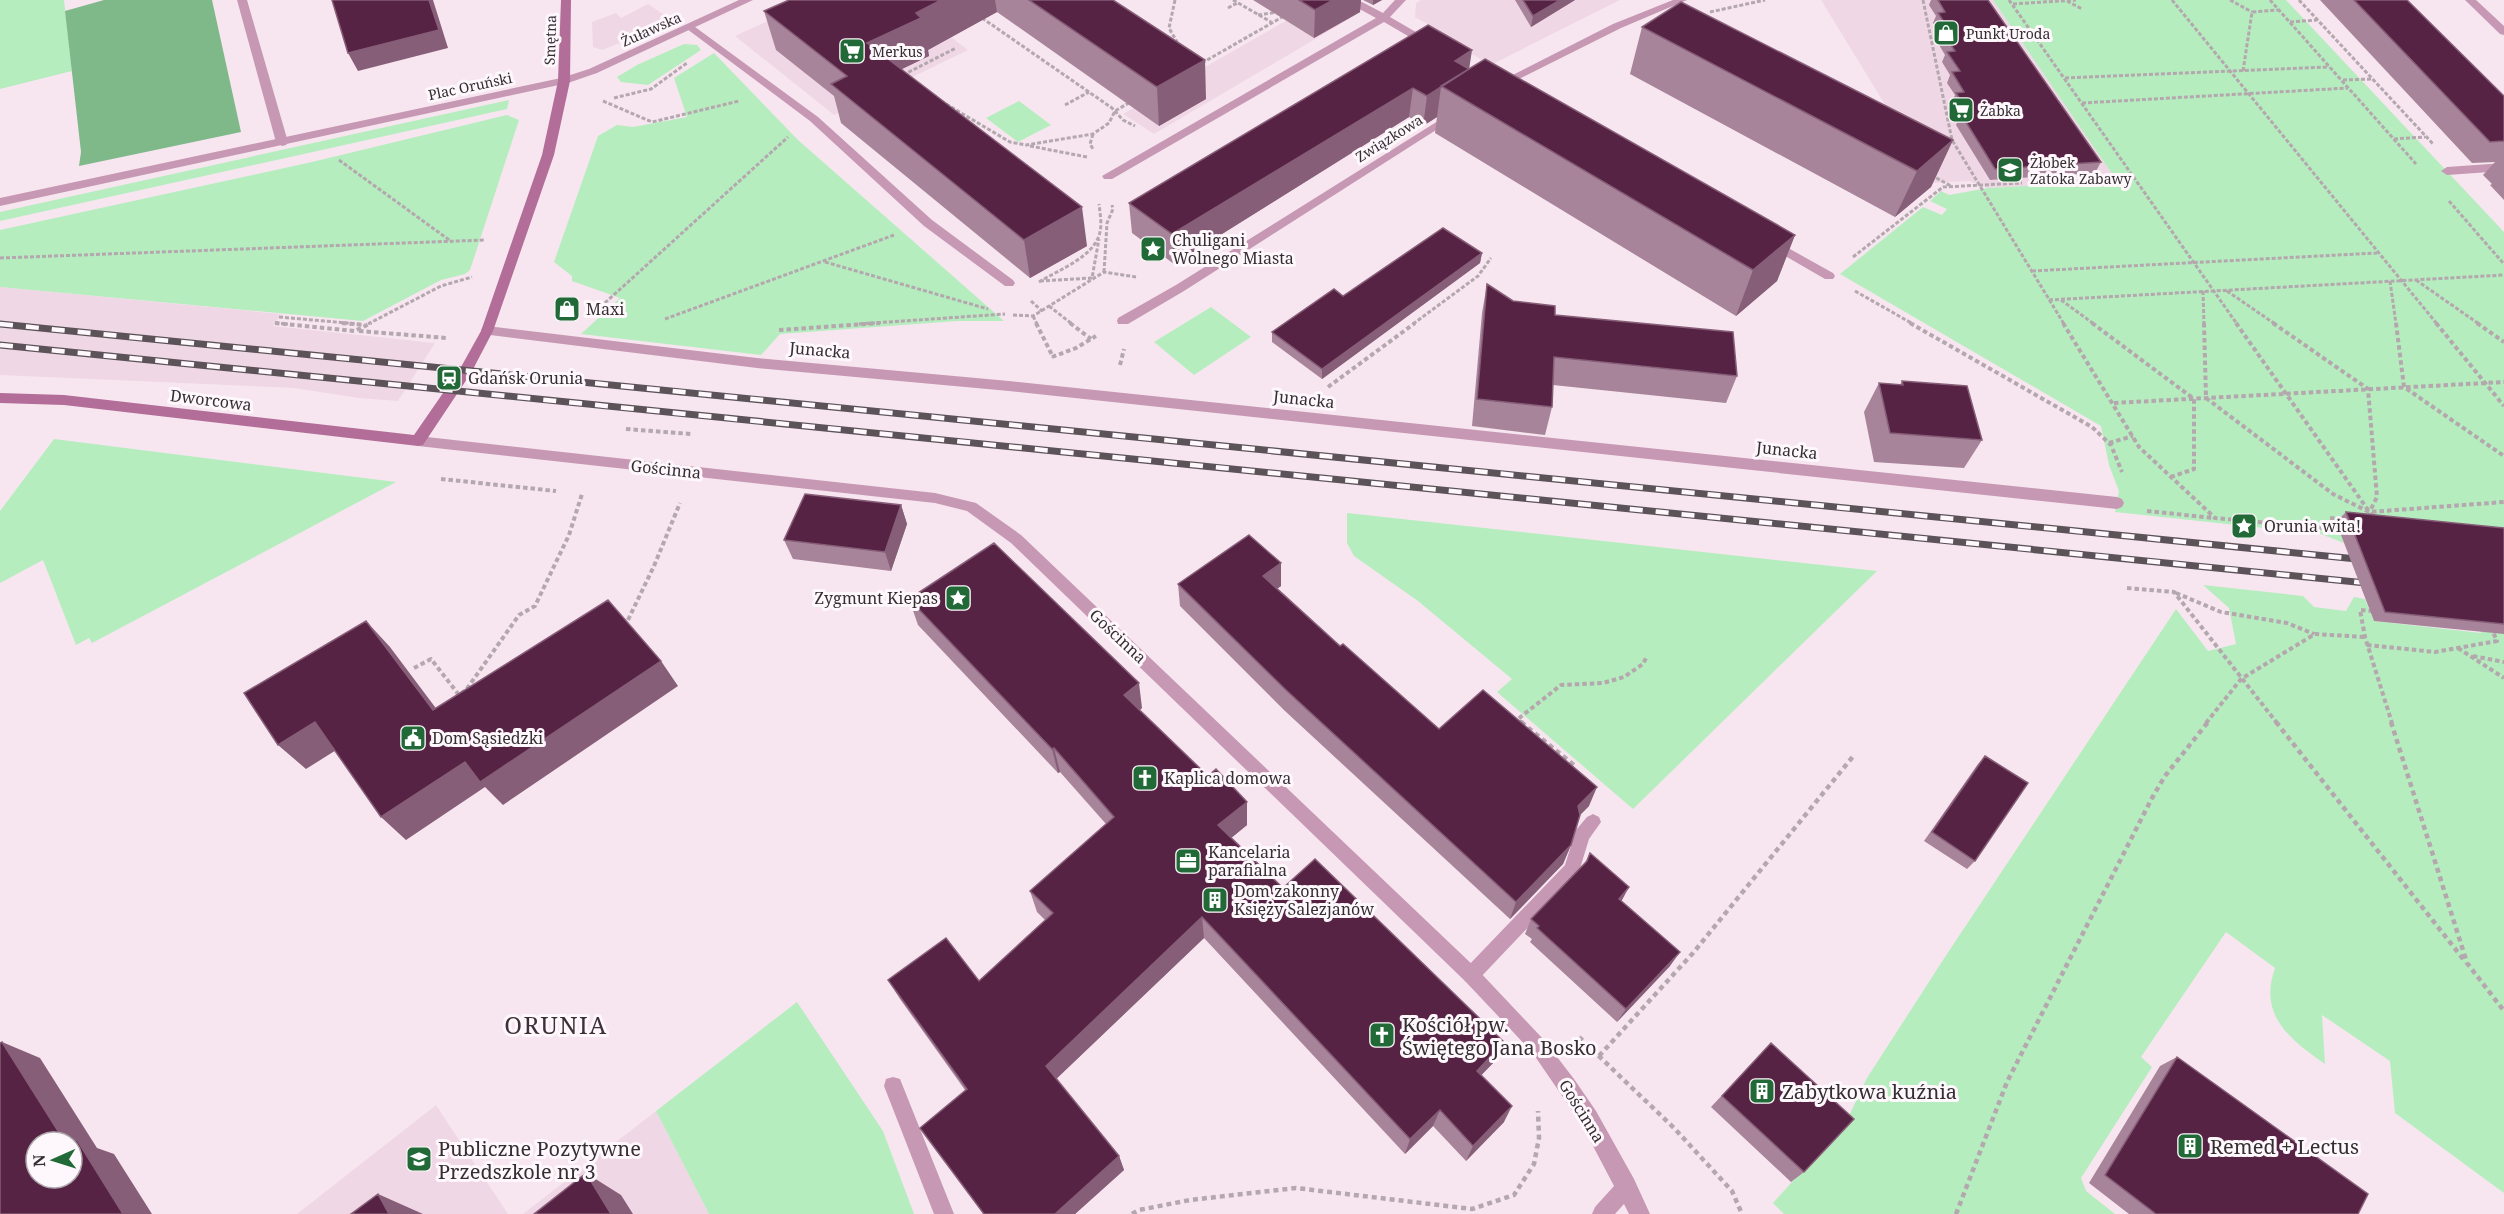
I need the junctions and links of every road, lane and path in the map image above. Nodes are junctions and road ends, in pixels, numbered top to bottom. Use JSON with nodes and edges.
{"nodes":[{"id":1,"x":242,"y":0,"type":"edge"},
{"id":2,"x":566,"y":0,"type":"edge"},
{"id":3,"x":748,"y":0,"type":"edge"},
{"id":4,"x":1175,"y":0,"type":"edge"},
{"id":5,"x":1233,"y":0,"type":"edge"},
{"id":6,"x":1401,"y":0,"type":"edge"},
{"id":7,"x":1682,"y":0,"type":"edge"},
{"id":8,"x":1923,"y":0,"type":"edge"},
{"id":9,"x":2009,"y":0,"type":"edge"},
{"id":10,"x":2076,"y":0,"type":"edge"},
{"id":11,"x":2172,"y":0,"type":"edge"},
{"id":12,"x":2230,"y":0,"type":"edge"},
{"id":13,"x":2270,"y":0,"type":"edge"},
{"id":14,"x":2299,"y":0,"type":"edge"},
{"id":15,"x":2470,"y":0,"type":"edge"},
{"id":16,"x":2067,"y":1,"type":"edge"},
{"id":17,"x":1238,"y":3,"type":"junction"},
{"id":18,"x":1358,"y":4,"type":"dead end"},
{"id":19,"x":2012,"y":4,"type":"junction"},
{"id":20,"x":1228,"y":8,"type":"dead end"},
{"id":21,"x":2082,"y":9,"type":"dead end"},
{"id":22,"x":2279,"y":10,"type":"junction"},
{"id":23,"x":1281,"y":11,"type":"dead end"},
{"id":24,"x":2252,"y":12,"type":"junction"},
{"id":25,"x":976,"y":13,"type":"dead end"},
{"id":26,"x":1289,"y":14,"type":"dead end"},
{"id":27,"x":1258,"y":15,"type":"junction"},
{"id":28,"x":1384,"y":18,"type":"junction"},
{"id":29,"x":2318,"y":20,"type":"junction"},
{"id":30,"x":2290,"y":22,"type":"junction"},
{"id":31,"x":1271,"y":23,"type":"junction"},
{"id":32,"x":691,"y":27,"type":"junction"},
{"id":33,"x":2504,"y":32,"type":"edge"},
{"id":34,"x":714,"y":44,"type":"junction"},
{"id":35,"x":1181,"y":45,"type":"edge"},
{"id":36,"x":956,"y":48,"type":"dead end"},
{"id":37,"x":1441,"y":51,"type":"edge"},
{"id":38,"x":1197,"y":56,"type":"edge"},
{"id":39,"x":1204,"y":62,"type":"junction"},
{"id":40,"x":2330,"y":67,"type":"junction"},
{"id":41,"x":1194,"y":68,"type":"edge"},
{"id":42,"x":2243,"y":71,"type":"junction"},
{"id":43,"x":2229,"y":72,"type":"junction"},
{"id":44,"x":2064,"y":78,"type":"junction"},
{"id":45,"x":894,"y":79,"type":"edge"},
{"id":46,"x":2372,"y":79,"type":"junction"},
{"id":47,"x":2342,"y":80,"type":"junction"},
{"id":48,"x":564,"y":81,"type":"junction"},
{"id":49,"x":1497,"y":86,"type":"edge"},
{"id":50,"x":2348,"y":88,"type":"junction"},
{"id":51,"x":777,"y":91,"type":"junction"},
{"id":52,"x":1089,"y":92,"type":"junction"},
{"id":53,"x":2247,"y":94,"type":"junction"},
{"id":54,"x":939,"y":99,"type":"edge"},
{"id":55,"x":2141,"y":99,"type":"junction"},
{"id":56,"x":1135,"y":100,"type":"edge"},
{"id":57,"x":2081,"y":103,"type":"junction"},
{"id":58,"x":1065,"y":105,"type":"dead end"},
{"id":59,"x":2145,"y":106,"type":"dead end"},
{"id":60,"x":1463,"y":108,"type":"edge"},
{"id":61,"x":1115,"y":111,"type":"junction"},
{"id":62,"x":814,"y":119,"type":"junction"},
{"id":63,"x":1132,"y":124,"type":"dead end"},
{"id":64,"x":1093,"y":134,"type":"junction"},
{"id":65,"x":2426,"y":137,"type":"junction"},
{"id":66,"x":2394,"y":139,"type":"junction"},
{"id":67,"x":282,"y":142,"type":"junction"},
{"id":68,"x":1090,"y":147,"type":"dead end"},
{"id":69,"x":2439,"y":151,"type":"dead end"},
{"id":70,"x":338,"y":159,"type":"dead end"},
{"id":71,"x":2504,"y":167,"type":"edge"},
{"id":72,"x":2420,"y":168,"type":"dead end"},
{"id":73,"x":2447,"y":171,"type":"dead end"},
{"id":74,"x":1931,"y":175,"type":"edge"},
{"id":75,"x":1108,"y":176,"type":"joint"},
{"id":76,"x":2022,"y":183,"type":"dead end"},
{"id":77,"x":1952,"y":186,"type":"junction"},
{"id":78,"x":1980,"y":186,"type":"junction"},
{"id":79,"x":2448,"y":201,"type":"dead end"},
{"id":80,"x":0,"y":202,"type":"edge"},
{"id":81,"x":928,"y":223,"type":"junction"},
{"id":82,"x":1757,"y":234,"type":"edge"},
{"id":83,"x":1099,"y":239,"type":"junction"},
{"id":84,"x":486,"y":240,"type":"dead end"},
{"id":85,"x":453,"y":243,"type":"junction"},
{"id":86,"x":1105,"y":249,"type":"dead end"},
{"id":87,"x":2377,"y":253,"type":"junction"},
{"id":88,"x":0,"y":258,"type":"edge"},
{"id":89,"x":1491,"y":258,"type":"dead end"},
{"id":90,"x":823,"y":261,"type":"junction"},
{"id":91,"x":2193,"y":262,"type":"junction"},
{"id":92,"x":2504,"y":264,"type":"edge"},
{"id":93,"x":2032,"y":271,"type":"junction"},
{"id":94,"x":1104,"y":272,"type":"junction"},
{"id":95,"x":2504,"y":275,"type":"edge"},
{"id":96,"x":473,"y":276,"type":"dead end"},
{"id":97,"x":1829,"y":276,"type":"junction"},
{"id":98,"x":1139,"y":277,"type":"dead end"},
{"id":99,"x":1092,"y":278,"type":"junction"},
{"id":100,"x":2416,"y":280,"type":"junction"},
{"id":101,"x":2390,"y":281,"type":"junction"},
{"id":102,"x":2400,"y":281,"type":"junction"},
{"id":103,"x":1039,"y":282,"type":"junction"},
{"id":104,"x":1009,"y":283,"type":"joint"},
{"id":105,"x":2226,"y":290,"type":"junction"},
{"id":106,"x":2203,"y":291,"type":"junction"},
{"id":107,"x":2213,"y":291,"type":"junction"},
{"id":108,"x":2060,"y":299,"type":"junction"},
{"id":109,"x":2049,"y":300,"type":"junction"},
{"id":110,"x":1049,"y":306,"type":"junction"},
{"id":111,"x":1037,"y":307,"type":"dead end"},
{"id":112,"x":1042,"y":310,"type":"junction"},
{"id":113,"x":1006,"y":314,"type":"junction"},
{"id":114,"x":1033,"y":316,"type":"junction"},
{"id":115,"x":279,"y":317,"type":"dead end"},
{"id":116,"x":661,"y":320,"type":"dead end"},
{"id":117,"x":1123,"y":321,"type":"joint"},
{"id":118,"x":275,"y":323,"type":"dead end"},
{"id":119,"x":367,"y":325,"type":"junction"},
{"id":120,"x":355,"y":331,"type":"junction"},
{"id":121,"x":487,"y":331,"type":"junction"},
{"id":122,"x":770,"y":331,"type":"dead end"},
{"id":123,"x":447,"y":338,"type":"dead end"},
{"id":124,"x":1091,"y":339,"type":"dead end"},
{"id":125,"x":564,"y":340,"type":"junction"},
{"id":126,"x":2504,"y":342,"type":"edge"},
{"id":127,"x":1053,"y":357,"type":"dead end"},
{"id":128,"x":2504,"y":381,"type":"edge"},
{"id":129,"x":2485,"y":383,"type":"junction"},
{"id":130,"x":2404,"y":387,"type":"junction"},
{"id":131,"x":2368,"y":389,"type":"junction"},
{"id":132,"x":1320,"y":393,"type":"dead end"},
{"id":133,"x":2286,"y":394,"type":"junction"},
{"id":134,"x":1111,"y":396,"type":"junction"},
{"id":135,"x":0,"y":398,"type":"edge"},
{"id":136,"x":2206,"y":398,"type":"junction"},
{"id":137,"x":2194,"y":399,"type":"junction"},
{"id":138,"x":2114,"y":403,"type":"junction"},
{"id":139,"x":2504,"y":406,"type":"edge"},
{"id":140,"x":2133,"y":436,"type":"junction"},
{"id":141,"x":418,"y":441,"type":"junction"},
{"id":142,"x":2109,"y":443,"type":"junction"},
{"id":143,"x":2504,"y":456,"type":"edge"},
{"id":144,"x":2171,"y":477,"type":"junction"},
{"id":145,"x":582,"y":494,"type":"dead end"},
{"id":146,"x":2504,"y":501,"type":"edge"},
{"id":147,"x":680,"y":503,"type":"dead end"},
{"id":148,"x":2117,"y":503,"type":"joint"},
{"id":149,"x":2136,"y":510,"type":"junction"},
{"id":150,"x":2369,"y":512,"type":"junction"},
{"id":151,"x":2215,"y":518,"type":"junction"},
{"id":152,"x":2350,"y":520,"type":"edge"},
{"id":153,"x":2370,"y":522,"type":"edge"},
{"id":154,"x":2334,"y":530,"type":"junction"},
{"id":155,"x":2351,"y":534,"type":"edge"},
{"id":156,"x":2127,"y":588,"type":"dead end"},
{"id":157,"x":2174,"y":592,"type":"junction"},
{"id":158,"x":2381,"y":612,"type":"edge"},
{"id":159,"x":628,"y":620,"type":"edge"},
{"id":160,"x":2498,"y":629,"type":"edge"},
{"id":161,"x":2315,"y":634,"type":"junction"},
{"id":162,"x":2365,"y":637,"type":"junction"},
{"id":163,"x":2367,"y":645,"type":"junction"},
{"id":164,"x":2457,"y":648,"type":"junction"},
{"id":165,"x":2470,"y":656,"type":"junction"},
{"id":166,"x":1646,"y":658,"type":"dead end"},
{"id":167,"x":2504,"y":662,"type":"edge"},
{"id":168,"x":414,"y":668,"type":"dead end"},
{"id":169,"x":2504,"y":678,"type":"edge"},
{"id":170,"x":2241,"y":679,"type":"junction"},
{"id":171,"x":1855,"y":754,"type":"dead end"},
{"id":172,"x":1575,"y":766,"type":"edge"},
{"id":173,"x":1593,"y":822,"type":"edge"},
{"id":174,"x":2467,"y":963,"type":"junction"},
{"id":175,"x":1471,"y":975,"type":"junction"},
{"id":176,"x":2504,"y":1011,"type":"edge"},
{"id":177,"x":1572,"y":1031,"type":"dead end"},
{"id":178,"x":1599,"y":1056,"type":"junction"},
{"id":179,"x":892,"y":1086,"type":"dead end"},
{"id":180,"x":1537,"y":1106,"type":"dead end"},
{"id":181,"x":1627,"y":1186,"type":"junction"},
{"id":182,"x":944,"y":1214,"type":"edge"},
{"id":183,"x":1132,"y":1214,"type":"edge"},
{"id":184,"x":1602,"y":1214,"type":"edge"},
{"id":185,"x":1640,"y":1214,"type":"edge"},
{"id":186,"x":1742,"y":1214,"type":"edge"},
{"id":187,"x":1956,"y":1214,"type":"edge"}],
"edges":[{"from":1,"to":67,"type":"street"},
{"from":2,"to":48,"type":"street","name":"Smętna"},
{"from":3,"to":32,"type":"street","name":"Żuławska"},
{"from":4,"to":35,"type":"path"},
{"from":5,"to":17,"type":"path"},
{"from":6,"to":28,"type":"street"},
{"from":7,"to":49,"type":"street"},
{"from":8,"to":78,"type":"path"},
{"from":9,"to":19,"type":"path"},
{"from":10,"to":16,"type":"path"},
{"from":11,"to":43,"type":"path"},
{"from":12,"to":24,"type":"path"},
{"from":13,"to":22,"type":"path"},
{"from":14,"to":29,"type":"path"},
{"from":15,"to":33,"type":"street"},
{"from":16,"to":19,"type":"path"},
{"from":16,"to":21,"type":"path"},
{"from":17,"to":20,"type":"path"},
{"from":17,"to":27,"type":"path"},
{"from":18,"to":28,"type":"street"},
{"from":19,"to":44,"type":"path"},
{"from":22,"to":24,"type":"path"},
{"from":22,"to":30,"type":"path"},
{"from":23,"to":27,"type":"path"},
{"from":24,"to":42,"type":"path"},
{"from":25,"to":52,"type":"path"},
{"from":26,"to":31,"type":"path"},
{"from":27,"to":31,"type":"path"},
{"from":28,"to":37,"type":"street"},
{"from":28,"to":75,"type":"street"},
{"from":29,"to":30,"type":"path"},
{"from":29,"to":46,"type":"path"},
{"from":30,"to":40,"type":"path"},
{"from":31,"to":39,"type":"path"},
{"from":32,"to":34,"type":"street"},
{"from":32,"to":48,"type":"street","name":"Żuławska"},
{"from":34,"to":51,"type":"street"},
{"from":34,"to":51,"type":"path"},
{"from":36,"to":45,"type":"path"},
{"from":38,"to":39,"type":"path"},
{"from":39,"to":41,"type":"path"},
{"from":40,"to":42,"type":"path"},
{"from":40,"to":47,"type":"path"},
{"from":42,"to":43,"type":"path"},
{"from":43,"to":44,"type":"path"},
{"from":43,"to":53,"type":"path"},
{"from":44,"to":57,"type":"path"},
{"from":46,"to":47,"type":"path"},
{"from":46,"to":65,"type":"path"},
{"from":47,"to":50,"type":"path"},
{"from":48,"to":67,"type":"street","name":"Plac Oruński"},
{"from":48,"to":121,"type":"street"},
{"from":50,"to":53,"type":"path"},
{"from":50,"to":66,"type":"path"},
{"from":51,"to":62,"type":"street"},
{"from":52,"to":58,"type":"path"},
{"from":52,"to":61,"type":"path"},
{"from":53,"to":55,"type":"path"},
{"from":53,"to":87,"type":"path"},
{"from":54,"to":64,"type":"path"},
{"from":55,"to":57,"type":"path"},
{"from":55,"to":59,"type":"path"},
{"from":56,"to":61,"type":"path"},
{"from":57,"to":91,"type":"path"},
{"from":60,"to":117,"type":"street","name":"Związkowa"},
{"from":61,"to":63,"type":"path"},
{"from":61,"to":64,"type":"path"},
{"from":62,"to":81,"type":"street"},
{"from":62,"to":125,"type":"path"},
{"from":64,"to":68,"type":"path"},
{"from":65,"to":66,"type":"path"},
{"from":65,"to":69,"type":"path"},
{"from":66,"to":72,"type":"path"},
{"from":67,"to":80,"type":"street","name":"Plac Oruński"},
{"from":70,"to":85,"type":"path"},
{"from":71,"to":73,"type":"street"},
{"from":74,"to":77,"type":"path"},
{"from":75,"to":83,"type":"path"},
{"from":76,"to":78,"type":"path"},
{"from":77,"to":78,"type":"path"},
{"from":77,"to":97,"type":"path"},
{"from":78,"to":93,"type":"path"},
{"from":79,"to":92,"type":"path"},
{"from":81,"to":90,"type":"path"},
{"from":81,"to":104,"type":"street"},
{"from":82,"to":97,"type":"street"},
{"from":83,"to":99,"type":"path"},
{"from":83,"to":103,"type":"path"},
{"from":84,"to":85,"type":"path"},
{"from":85,"to":88,"type":"path"},
{"from":86,"to":94,"type":"path"},
{"from":87,"to":91,"type":"path"},
{"from":87,"to":102,"type":"path"},
{"from":89,"to":132,"type":"path"},
{"from":90,"to":113,"type":"path"},
{"from":90,"to":116,"type":"path"},
{"from":91,"to":93,"type":"path"},
{"from":91,"to":107,"type":"path"},
{"from":93,"to":109,"type":"path"},
{"from":94,"to":98,"type":"path"},
{"from":94,"to":99,"type":"path"},
{"from":95,"to":100,"type":"path"},
{"from":96,"to":119,"type":"path"},
{"from":97,"to":142,"type":"path"},
{"from":99,"to":103,"type":"path"},
{"from":99,"to":110,"type":"path"},
{"from":100,"to":102,"type":"path"},
{"from":100,"to":126,"type":"path"},
{"from":101,"to":102,"type":"path"},
{"from":101,"to":105,"type":"path"},
{"from":101,"to":130,"type":"path"},
{"from":102,"to":129,"type":"path"},
{"from":103,"to":104,"type":"path"},
{"from":105,"to":107,"type":"path"},
{"from":105,"to":131,"type":"path"},
{"from":106,"to":107,"type":"path"},
{"from":106,"to":108,"type":"path"},
{"from":106,"to":136,"type":"path"},
{"from":107,"to":133,"type":"path"},
{"from":108,"to":109,"type":"path"},
{"from":108,"to":137,"type":"path"},
{"from":109,"to":138,"type":"path"},
{"from":110,"to":112,"type":"path"},
{"from":110,"to":124,"type":"path"},
{"from":111,"to":112,"type":"path"},
{"from":112,"to":114,"type":"path"},
{"from":113,"to":114,"type":"path"},
{"from":113,"to":122,"type":"path"},
{"from":114,"to":127,"type":"path"},
{"from":115,"to":119,"type":"path"},
{"from":117,"to":134,"type":"path"},
{"from":118,"to":120,"type":"path"},
{"from":119,"to":120,"type":"path"},
{"from":120,"to":123,"type":"path"},
{"from":121,"to":125,"type":"street","name":"Junacka"},
{"from":121,"to":141,"type":"street"},
{"from":125,"to":134,"type":"street","name":"Junacka"},
{"from":128,"to":129,"type":"path"},
{"from":129,"to":130,"type":"path"},
{"from":129,"to":139,"type":"path"},
{"from":130,"to":131,"type":"path"},
{"from":130,"to":143,"type":"path"},
{"from":131,"to":133,"type":"path"},
{"from":131,"to":150,"type":"path"},
{"from":133,"to":136,"type":"path"},
{"from":133,"to":150,"type":"path"},
{"from":134,"to":148,"type":"street","name":"Junacka"},
{"from":135,"to":141,"type":"street","name":"Dworcowa"},
{"from":136,"to":137,"type":"path"},
{"from":136,"to":150,"type":"path"},
{"from":137,"to":138,"type":"path"},
{"from":137,"to":144,"type":"path"},
{"from":138,"to":140,"type":"path"},
{"from":140,"to":142,"type":"path"},
{"from":140,"to":144,"type":"path"},
{"from":141,"to":175,"type":"street","name":"Gościnna"},
{"from":142,"to":149,"type":"path"},
{"from":144,"to":151,"type":"path"},
{"from":145,"to":168,"type":"path"},
{"from":146,"to":150,"type":"path"},
{"from":147,"to":159,"type":"path"},
{"from":148,"to":149,"type":"path"},
{"from":149,"to":151,"type":"path"},
{"from":150,"to":153,"type":"path"},
{"from":151,"to":154,"type":"path"},
{"from":152,"to":154,"type":"path"},
{"from":154,"to":155,"type":"path"},
{"from":156,"to":157,"type":"path"},
{"from":157,"to":161,"type":"path"},
{"from":157,"to":170,"type":"path"},
{"from":158,"to":162,"type":"path"},
{"from":160,"to":164,"type":"path"},
{"from":161,"to":162,"type":"path"},
{"from":161,"to":170,"type":"path"},
{"from":162,"to":163,"type":"path"},
{"from":163,"to":164,"type":"path"},
{"from":163,"to":174,"type":"path"},
{"from":164,"to":165,"type":"path"},
{"from":165,"to":167,"type":"path"},
{"from":165,"to":169,"type":"path"},
{"from":166,"to":172,"type":"path"},
{"from":170,"to":174,"type":"path"},
{"from":170,"to":187,"type":"path"},
{"from":171,"to":178,"type":"path"},
{"from":173,"to":175,"type":"street"},
{"from":174,"to":176,"type":"path"},
{"from":175,"to":181,"type":"street","name":"Gościnna"},
{"from":177,"to":178,"type":"path"},
{"from":178,"to":186,"type":"path"},
{"from":179,"to":182,"type":"street"},
{"from":180,"to":183,"type":"path"},
{"from":181,"to":184,"type":"street"},
{"from":181,"to":185,"type":"street","name":"Gościnna"}]}
